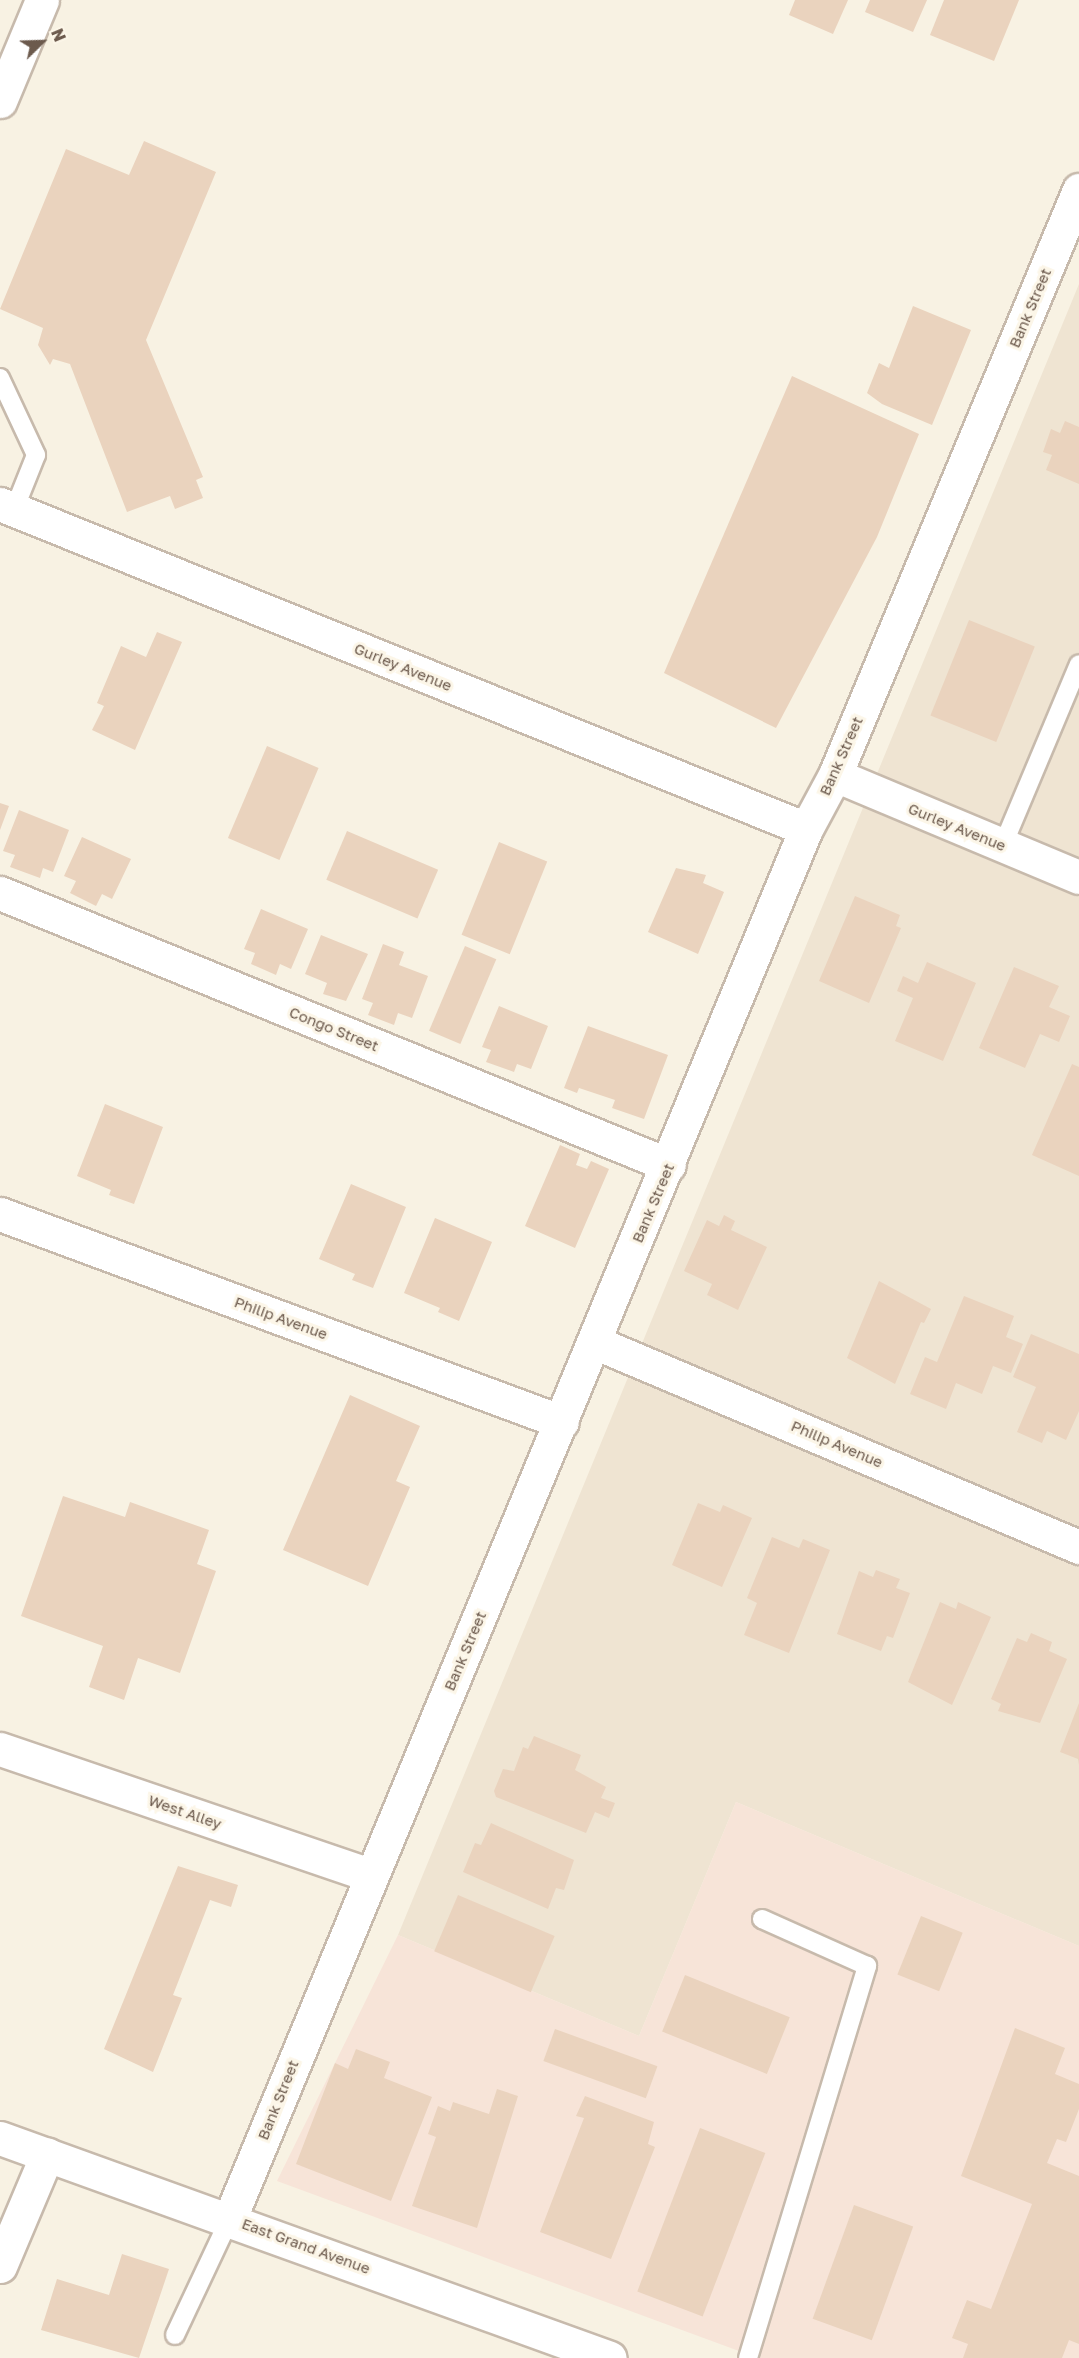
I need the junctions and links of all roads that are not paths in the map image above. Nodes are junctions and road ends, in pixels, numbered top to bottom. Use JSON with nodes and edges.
{"nodes":[{"id":1,"x":42,"y":0,"type":"edge"},
{"id":2,"x":3,"y":83,"type":"edge"},
{"id":3,"x":1077,"y":199,"type":"edge"},
{"id":4,"x":0,"y":378,"type":"edge"},
{"id":5,"x":7,"y":507,"type":"edge"},
{"id":6,"x":1079,"y":664,"type":"edge"},
{"id":7,"x":835,"y":775,"type":"junction"},
{"id":8,"x":806,"y":830,"type":"junction"},
{"id":9,"x":1003,"y":845,"type":"junction"},
{"id":10,"x":1079,"y":877,"type":"edge"},
{"id":11,"x":0,"y":893,"type":"edge"},
{"id":12,"x":669,"y":1166,"type":"junction"},
{"id":13,"x":0,"y":1214,"type":"edge"},
{"id":14,"x":594,"y":1342,"type":"junction"},
{"id":15,"x":562,"y":1422,"type":"junction"},
{"id":16,"x":1079,"y":1547,"type":"edge"},
{"id":17,"x":0,"y":1749,"type":"edge"},
{"id":18,"x":370,"y":1875,"type":"junction"},
{"id":19,"x":762,"y":1919,"type":"dead end"},
{"id":20,"x":0,"y":2138,"type":"edge"},
{"id":21,"x":47,"y":2155,"type":"junction"},
{"id":22,"x":230,"y":2218,"type":"junction"},
{"id":23,"x":0,"y":2266,"type":"edge"},
{"id":24,"x":175,"y":2335,"type":"dead end"},
{"id":25,"x":610,"y":2358,"type":"edge"},
{"id":26,"x":748,"y":2358,"type":"edge"}],
"edges":[{"from":1,"to":2,"type":"street"},
{"from":3,"to":7,"type":"street","name":"Bank Street"},
{"from":4,"to":5,"type":"lane"},
{"from":5,"to":8,"type":"street","name":"Gurley Avenue"},
{"from":6,"to":9,"type":"lane"},
{"from":7,"to":8,"type":"street","name":"Bank Street"},
{"from":7,"to":9,"type":"street","name":"Gurley Avenue"},
{"from":8,"to":12,"type":"street","name":"Bank Street"},
{"from":9,"to":10,"type":"street","name":"Gurley Avenue"},
{"from":11,"to":12,"type":"street","name":"Congo Street"},
{"from":12,"to":14,"type":"street","name":"Bank Street"},
{"from":13,"to":15,"type":"street","name":"Philip Avenue"},
{"from":14,"to":15,"type":"street","name":"Bank Street"},
{"from":14,"to":16,"type":"street","name":"Philip Avenue"},
{"from":15,"to":18,"type":"street","name":"Bank Street"},
{"from":17,"to":18,"type":"street","name":"West Alley"},
{"from":18,"to":22,"type":"street","name":"Bank Street"},
{"from":19,"to":26,"type":"lane"},
{"from":20,"to":21,"type":"street","name":"East Grand Avenue"},
{"from":21,"to":22,"type":"street","name":"East Grand Avenue"},
{"from":21,"to":23,"type":"street"},
{"from":22,"to":24,"type":"lane"},
{"from":22,"to":25,"type":"street","name":"East Grand Avenue"}]}
